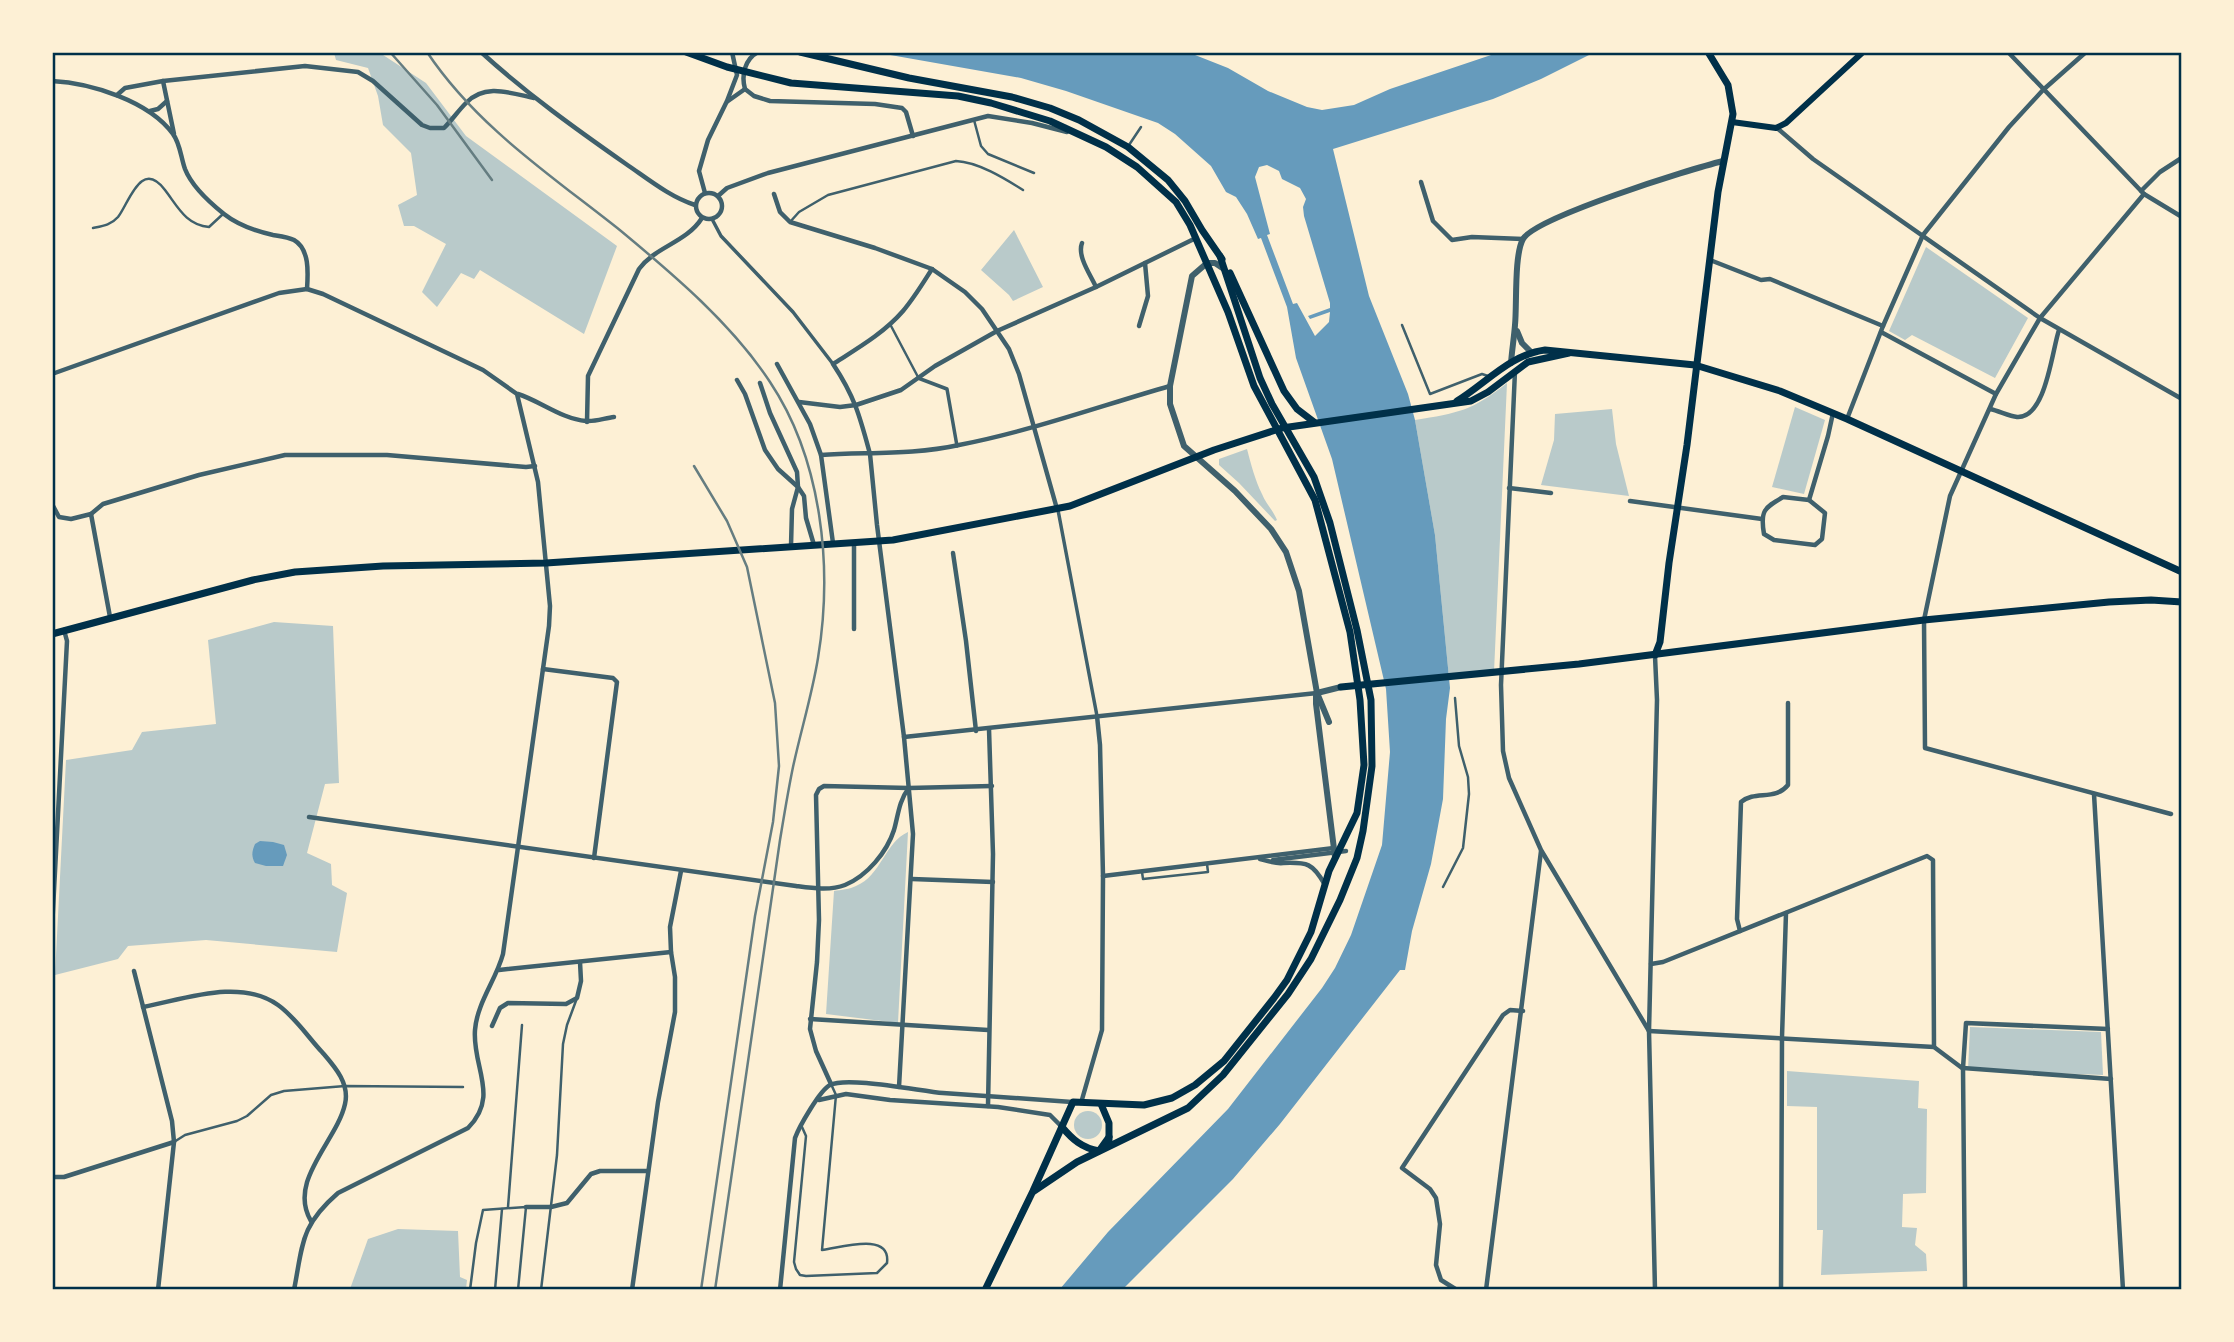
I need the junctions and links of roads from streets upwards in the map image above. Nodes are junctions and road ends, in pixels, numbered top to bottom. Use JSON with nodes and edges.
{"nodes":[{"id":1,"x":481,"y":52,"type":"edge"},
{"id":2,"x":686,"y":52,"type":"edge"},
{"id":3,"x":732,"y":52,"type":"edge"},
{"id":4,"x":758,"y":52,"type":"edge"},
{"id":5,"x":800,"y":52,"type":"edge"},
{"id":6,"x":1708,"y":52,"type":"edge"},
{"id":7,"x":1863,"y":52,"type":"edge"},
{"id":8,"x":2008,"y":52,"type":"edge"},
{"id":9,"x":2086,"y":52,"type":"edge"},
{"id":10,"x":52,"y":80,"type":"edge"},
{"id":11,"x":163,"y":81,"type":"junction"},
{"id":12,"x":745,"y":89,"type":"junction"},
{"id":13,"x":2043,"y":90,"type":"junction"},
{"id":14,"x":117,"y":95,"type":"junction"},
{"id":15,"x":534,"y":98,"type":"junction"},
{"id":16,"x":167,"y":101,"type":"junction"},
{"id":17,"x":727,"y":102,"type":"junction"},
{"id":18,"x":149,"y":111,"type":"junction"},
{"id":19,"x":1732,"y":122,"type":"junction"},
{"id":20,"x":1776,"y":128,"type":"junction"},
{"id":21,"x":174,"y":135,"type":"junction"},
{"id":22,"x":913,"y":136,"type":"junction"},
{"id":23,"x":1085,"y":137,"type":"junction"},
{"id":24,"x":2182,"y":160,"type":"edge"},
{"id":25,"x":1723,"y":161,"type":"junction"},
{"id":26,"x":768,"y":173,"type":"junction"},
{"id":27,"x":771,"y":180,"type":"dead end"},
{"id":28,"x":1421,"y":182,"type":"dead end"},
{"id":29,"x":705,"y":192,"type":"junction"},
{"id":30,"x":2143,"y":193,"type":"junction"},
{"id":31,"x":774,"y":194,"type":"dead end"},
{"id":32,"x":718,"y":196,"type":"junction"},
{"id":33,"x":695,"y":205,"type":"junction"},
{"id":34,"x":2182,"y":217,"type":"edge"},
{"id":35,"x":702,"y":218,"type":"junction"},
{"id":36,"x":712,"y":219,"type":"junction"},
{"id":37,"x":1923,"y":235,"type":"junction"},
{"id":38,"x":1196,"y":238,"type":"junction"},
{"id":39,"x":1523,"y":239,"type":"junction"},
{"id":40,"x":1082,"y":243,"type":"dead end"},
{"id":41,"x":1220,"y":256,"type":"junction"},
{"id":42,"x":1709,"y":260,"type":"junction"},
{"id":43,"x":1145,"y":263,"type":"junction"},
{"id":44,"x":1207,"y":263,"type":"junction"},
{"id":45,"x":932,"y":269,"type":"junction"},
{"id":46,"x":1224,"y":269,"type":"junction"},
{"id":47,"x":1096,"y":287,"type":"junction"},
{"id":48,"x":307,"y":289,"type":"junction"},
{"id":49,"x":2040,"y":318,"type":"junction"},
{"id":50,"x":1139,"y":326,"type":"dead end"},
{"id":51,"x":1515,"y":326,"type":"junction"},
{"id":52,"x":1882,"y":329,"type":"junction"},
{"id":53,"x":2060,"y":330,"type":"junction"},
{"id":54,"x":997,"y":331,"type":"junction"},
{"id":55,"x":1531,"y":352,"type":"junction"},
{"id":56,"x":1569,"y":354,"type":"junction"},
{"id":57,"x":777,"y":364,"type":"dead end"},
{"id":58,"x":833,"y":364,"type":"junction"},
{"id":59,"x":1695,"y":365,"type":"junction"},
{"id":60,"x":1513,"y":366,"type":"junction"},
{"id":61,"x":52,"y":374,"type":"edge"},
{"id":62,"x":918,"y":379,"type":"junction"},
{"id":63,"x":737,"y":380,"type":"dead end"},
{"id":64,"x":760,"y":383,"type":"dead end"},
{"id":65,"x":1170,"y":386,"type":"junction"},
{"id":66,"x":517,"y":394,"type":"junction"},
{"id":67,"x":1996,"y":394,"type":"junction"},
{"id":68,"x":2182,"y":399,"type":"edge"},
{"id":69,"x":799,"y":402,"type":"junction"},
{"id":70,"x":1452,"y":404,"type":"junction"},
{"id":71,"x":856,"y":405,"type":"junction"},
{"id":72,"x":1990,"y":409,"type":"junction"},
{"id":73,"x":1833,"y":413,"type":"junction"},
{"id":74,"x":614,"y":417,"type":"dead end"},
{"id":75,"x":1847,"y":419,"type":"junction"},
{"id":76,"x":587,"y":422,"type":"junction"},
{"id":77,"x":1314,"y":422,"type":"junction"},
{"id":78,"x":1033,"y":426,"type":"junction"},
{"id":79,"x":957,"y":446,"type":"junction"},
{"id":80,"x":870,"y":454,"type":"junction"},
{"id":81,"x":821,"y":455,"type":"junction"},
{"id":82,"x":1197,"y":457,"type":"junction"},
{"id":83,"x":535,"y":466,"type":"junction"},
{"id":84,"x":1961,"y":472,"type":"junction"},
{"id":85,"x":799,"y":487,"type":"junction"},
{"id":86,"x":1510,"y":488,"type":"junction"},
{"id":87,"x":1551,"y":493,"type":"dead end"},
{"id":88,"x":1809,"y":500,"type":"junction"},
{"id":89,"x":1630,"y":501,"type":"dead end"},
{"id":90,"x":52,"y":504,"type":"edge"},
{"id":91,"x":1678,"y":507,"type":"junction"},
{"id":92,"x":1058,"y":510,"type":"junction"},
{"id":93,"x":91,"y":514,"type":"junction"},
{"id":94,"x":1762,"y":519,"type":"junction"},
{"id":95,"x":879,"y":541,"type":"junction"},
{"id":96,"x":854,"y":542,"type":"junction"},
{"id":97,"x":830,"y":544,"type":"junction"},
{"id":98,"x":815,"y":545,"type":"junction"},
{"id":99,"x":791,"y":546,"type":"junction"},
{"id":100,"x":953,"y":553,"type":"dead end"},
{"id":101,"x":546,"y":563,"type":"junction"},
{"id":102,"x":2182,"y":572,"type":"edge"},
{"id":103,"x":2182,"y":602,"type":"edge"},
{"id":104,"x":110,"y":617,"type":"junction"},
{"id":105,"x":1924,"y":620,"type":"junction"},
{"id":106,"x":854,"y":629,"type":"dead end"},
{"id":107,"x":64,"y":630,"type":"junction"},
{"id":108,"x":52,"y":634,"type":"edge"},
{"id":109,"x":1655,"y":655,"type":"junction"},
{"id":110,"x":543,"y":669,"type":"junction"},
{"id":111,"x":1502,"y":671,"type":"junction"},
{"id":112,"x":1340,"y":687,"type":"joint"},
{"id":113,"x":1317,"y":693,"type":"junction"},
{"id":114,"x":1788,"y":703,"type":"dead end"},
{"id":115,"x":1097,"y":716,"type":"junction"},
{"id":116,"x":1329,"y":722,"type":"dead end"},
{"id":117,"x":989,"y":729,"type":"junction"},
{"id":118,"x":976,"y":731,"type":"junction"},
{"id":119,"x":904,"y":737,"type":"junction"},
{"id":120,"x":992,"y":786,"type":"junction"},
{"id":121,"x":909,"y":788,"type":"junction"},
{"id":122,"x":2094,"y":794,"type":"junction"},
{"id":123,"x":2171,"y":814,"type":"dead end"},
{"id":124,"x":309,"y":817,"type":"dead end"},
{"id":125,"x":519,"y":848,"type":"junction"},
{"id":126,"x":1541,"y":850,"type":"junction"},
{"id":127,"x":1337,"y":852,"type":"junction"},
{"id":128,"x":594,"y":858,"type":"junction"},
{"id":129,"x":1256,"y":859,"type":"junction"},
{"id":130,"x":1269,"y":861,"type":"junction"},
{"id":131,"x":681,"y":871,"type":"junction"},
{"id":132,"x":1103,"y":876,"type":"junction"},
{"id":133,"x":912,"y":879,"type":"junction"},
{"id":134,"x":993,"y":882,"type":"junction"},
{"id":135,"x":1325,"y":886,"type":"junction"},
{"id":136,"x":53,"y":910,"type":"edge"},
{"id":137,"x":1786,"y":913,"type":"junction"},
{"id":138,"x":52,"y":929,"type":"edge"},
{"id":139,"x":1740,"y":931,"type":"junction"},
{"id":140,"x":671,"y":952,"type":"junction"},
{"id":141,"x":580,"y":962,"type":"junction"},
{"id":142,"x":1651,"y":964,"type":"junction"},
{"id":143,"x":499,"y":970,"type":"junction"},
{"id":144,"x":134,"y":971,"type":"dead end"},
{"id":145,"x":144,"y":1007,"type":"junction"},
{"id":146,"x":1522,"y":1011,"type":"junction"},
{"id":147,"x":810,"y":1019,"type":"junction"},
{"id":148,"x":903,"y":1025,"type":"junction"},
{"id":149,"x":492,"y":1026,"type":"dead end"},
{"id":150,"x":988,"y":1030,"type":"junction"},
{"id":151,"x":2108,"y":1030,"type":"junction"},
{"id":152,"x":1648,"y":1031,"type":"junction"},
{"id":153,"x":1782,"y":1037,"type":"junction"},
{"id":154,"x":1934,"y":1047,"type":"junction"},
{"id":155,"x":1963,"y":1069,"type":"junction"},
{"id":156,"x":2111,"y":1079,"type":"junction"},
{"id":157,"x":831,"y":1084,"type":"junction"},
{"id":158,"x":900,"y":1087,"type":"junction"},
{"id":159,"x":988,"y":1096,"type":"junction"},
{"id":160,"x":911,"y":1100,"type":"junction"},
{"id":161,"x":818,"y":1101,"type":"junction"},
{"id":162,"x":1077,"y":1102,"type":"junction"},
{"id":163,"x":1101,"y":1104,"type":"junction"},
{"id":164,"x":988,"y":1106,"type":"junction"},
{"id":165,"x":1062,"y":1127,"type":"junction"},
{"id":166,"x":1109,"y":1137,"type":"junction"},
{"id":167,"x":174,"y":1142,"type":"junction"},
{"id":168,"x":1082,"y":1145,"type":"junction"},
{"id":169,"x":1108,"y":1147,"type":"junction"},
{"id":170,"x":1099,"y":1151,"type":"junction"},
{"id":171,"x":1088,"y":1157,"type":"junction"},
{"id":172,"x":648,"y":1171,"type":"junction"},
{"id":173,"x":52,"y":1177,"type":"edge"},
{"id":174,"x":1033,"y":1191,"type":"junction"},
{"id":175,"x":526,"y":1207,"type":"road end"},
{"id":176,"x":311,"y":1222,"type":"junction"},
{"id":177,"x":158,"y":1290,"type":"edge"},
{"id":178,"x":294,"y":1290,"type":"edge"},
{"id":179,"x":632,"y":1290,"type":"edge"},
{"id":180,"x":780,"y":1290,"type":"edge"},
{"id":181,"x":985,"y":1290,"type":"edge"},
{"id":182,"x":1457,"y":1290,"type":"edge"},
{"id":183,"x":1486,"y":1290,"type":"edge"},
{"id":184,"x":1655,"y":1290,"type":"edge"},
{"id":185,"x":1781,"y":1290,"type":"edge"},
{"id":186,"x":1965,"y":1290,"type":"edge"},
{"id":187,"x":2123,"y":1290,"type":"edge"}],
"edges":[{"from":1,"to":15,"type":"street"},
{"from":2,"to":23,"type":"main road"},
{"from":3,"to":17,"type":"street"},
{"from":4,"to":12,"type":"street"},
{"from":5,"to":41,"type":"main road"},
{"from":6,"to":19,"type":"main road"},
{"from":7,"to":20,"type":"main road"},
{"from":8,"to":13,"type":"street"},
{"from":9,"to":13,"type":"street"},
{"from":10,"to":14,"type":"street"},
{"from":11,"to":14,"type":"street"},
{"from":11,"to":15,"type":"street"},
{"from":11,"to":16,"type":"street"},
{"from":12,"to":17,"type":"street"},
{"from":12,"to":22,"type":"street"},
{"from":13,"to":30,"type":"street"},
{"from":13,"to":37,"type":"street"},
{"from":14,"to":18,"type":"street"},
{"from":15,"to":33,"type":"street"},
{"from":16,"to":18,"type":"street"},
{"from":16,"to":21,"type":"street"},
{"from":17,"to":29,"type":"street"},
{"from":18,"to":21,"type":"street"},
{"from":19,"to":20,"type":"main road"},
{"from":19,"to":25,"type":"main road"},
{"from":20,"to":37,"type":"street"},
{"from":21,"to":48,"type":"street"},
{"from":22,"to":23,"type":"street"},
{"from":22,"to":26,"type":"street"},
{"from":23,"to":38,"type":"main road"},
{"from":24,"to":30,"type":"street"},
{"from":25,"to":39,"type":"street"},
{"from":25,"to":42,"type":"main road"},
{"from":26,"to":27,"type":"street"},
{"from":26,"to":32,"type":"street"},
{"from":28,"to":39,"type":"street"},
{"from":29,"to":32,"type":"street"},
{"from":29,"to":33,"type":"street"},
{"from":30,"to":34,"type":"street"},
{"from":30,"to":49,"type":"street"},
{"from":31,"to":45,"type":"street"},
{"from":32,"to":36,"type":"street"},
{"from":33,"to":35,"type":"street"},
{"from":35,"to":36,"type":"street"},
{"from":35,"to":76,"type":"street"},
{"from":36,"to":58,"type":"street"},
{"from":37,"to":49,"type":"street"},
{"from":37,"to":52,"type":"street"},
{"from":38,"to":43,"type":"street"},
{"from":38,"to":44,"type":"main road"},
{"from":39,"to":51,"type":"street"},
{"from":40,"to":47,"type":"street"},
{"from":41,"to":46,"type":"main road"},
{"from":41,"to":77,"type":"main road"},
{"from":42,"to":52,"type":"street"},
{"from":42,"to":59,"type":"main road"},
{"from":43,"to":47,"type":"street"},
{"from":43,"to":50,"type":"street"},
{"from":44,"to":46,"type":"street"},
{"from":44,"to":65,"type":"street"},
{"from":44,"to":127,"type":"main road"},
{"from":45,"to":54,"type":"street"},
{"from":45,"to":58,"type":"street"},
{"from":46,"to":169,"type":"main road"},
{"from":47,"to":54,"type":"street"},
{"from":48,"to":61,"type":"street"},
{"from":48,"to":66,"type":"street"},
{"from":49,"to":53,"type":"street"},
{"from":49,"to":67,"type":"street"},
{"from":51,"to":55,"type":"street"},
{"from":51,"to":60,"type":"street"},
{"from":52,"to":67,"type":"street"},
{"from":52,"to":75,"type":"street"},
{"from":53,"to":68,"type":"street"},
{"from":53,"to":72,"type":"street"},
{"from":54,"to":62,"type":"street"},
{"from":54,"to":78,"type":"street"},
{"from":55,"to":56,"type":"main road"},
{"from":55,"to":60,"type":"main road"},
{"from":56,"to":59,"type":"main road"},
{"from":56,"to":60,"type":"main road"},
{"from":57,"to":69,"type":"street"},
{"from":58,"to":71,"type":"street"},
{"from":59,"to":73,"type":"main road"},
{"from":59,"to":91,"type":"main road"},
{"from":60,"to":70,"type":"main road"},
{"from":60,"to":70,"type":"main road"},
{"from":60,"to":86,"type":"street"},
{"from":62,"to":71,"type":"street"},
{"from":62,"to":79,"type":"street"},
{"from":63,"to":85,"type":"street"},
{"from":64,"to":85,"type":"street"},
{"from":65,"to":78,"type":"street"},
{"from":65,"to":82,"type":"street"},
{"from":66,"to":76,"type":"street"},
{"from":66,"to":83,"type":"street"},
{"from":67,"to":72,"type":"street"},
{"from":69,"to":71,"type":"street"},
{"from":69,"to":81,"type":"street"},
{"from":70,"to":77,"type":"main road"},
{"from":71,"to":80,"type":"street"},
{"from":72,"to":84,"type":"street"},
{"from":73,"to":75,"type":"main road"},
{"from":73,"to":88,"type":"street"},
{"from":74,"to":76,"type":"street"},
{"from":75,"to":84,"type":"main road"},
{"from":77,"to":82,"type":"main road"},
{"from":78,"to":79,"type":"street"},
{"from":78,"to":92,"type":"street"},
{"from":79,"to":80,"type":"street"},
{"from":80,"to":81,"type":"street"},
{"from":80,"to":95,"type":"street"},
{"from":81,"to":97,"type":"street"},
{"from":82,"to":92,"type":"main road"},
{"from":82,"to":113,"type":"street"},
{"from":83,"to":93,"type":"street"},
{"from":83,"to":101,"type":"street"},
{"from":84,"to":102,"type":"main road"},
{"from":84,"to":105,"type":"street"},
{"from":85,"to":98,"type":"street"},
{"from":85,"to":99,"type":"street"},
{"from":86,"to":87,"type":"street"},
{"from":86,"to":111,"type":"street"},
{"from":88,"to":94,"type":"street"},
{"from":88,"to":94,"type":"street"},
{"from":89,"to":91,"type":"street"},
{"from":90,"to":93,"type":"street"},
{"from":91,"to":94,"type":"street"},
{"from":91,"to":109,"type":"main road"},
{"from":92,"to":95,"type":"main road"},
{"from":92,"to":115,"type":"street"},
{"from":93,"to":104,"type":"street"},
{"from":95,"to":96,"type":"main road"},
{"from":95,"to":119,"type":"street"},
{"from":96,"to":97,"type":"main road"},
{"from":96,"to":106,"type":"street"},
{"from":97,"to":98,"type":"main road"},
{"from":98,"to":99,"type":"main road"},
{"from":99,"to":101,"type":"main road"},
{"from":100,"to":118,"type":"street"},
{"from":101,"to":104,"type":"main road"},
{"from":101,"to":110,"type":"street"},
{"from":103,"to":105,"type":"main road"},
{"from":104,"to":107,"type":"main road"},
{"from":105,"to":109,"type":"main road"},
{"from":105,"to":122,"type":"street"},
{"from":107,"to":108,"type":"main road"},
{"from":107,"to":136,"type":"street"},
{"from":109,"to":111,"type":"main road"},
{"from":109,"to":142,"type":"street"},
{"from":110,"to":125,"type":"street"},
{"from":110,"to":128,"type":"street"},
{"from":111,"to":112,"type":"main road"},
{"from":111,"to":126,"type":"street"},
{"from":112,"to":113,"type":"street"},
{"from":113,"to":115,"type":"street"},
{"from":113,"to":116,"type":"street"},
{"from":113,"to":127,"type":"street"},
{"from":114,"to":139,"type":"street"},
{"from":115,"to":117,"type":"street"},
{"from":115,"to":132,"type":"street"},
{"from":117,"to":118,"type":"street"},
{"from":117,"to":120,"type":"street"},
{"from":118,"to":119,"type":"street"},
{"from":119,"to":121,"type":"street"},
{"from":120,"to":121,"type":"street"},
{"from":120,"to":134,"type":"street"},
{"from":121,"to":131,"type":"street"},
{"from":121,"to":133,"type":"street"},
{"from":121,"to":147,"type":"street"},
{"from":122,"to":123,"type":"street"},
{"from":122,"to":151,"type":"street"},
{"from":124,"to":125,"type":"street"},
{"from":125,"to":128,"type":"street"},
{"from":125,"to":143,"type":"street"},
{"from":126,"to":146,"type":"street"},
{"from":126,"to":152,"type":"street"},
{"from":127,"to":129,"type":"street"},
{"from":127,"to":130,"type":"street"},
{"from":127,"to":135,"type":"main road"},
{"from":128,"to":131,"type":"street"},
{"from":129,"to":130,"type":"street"},
{"from":129,"to":132,"type":"street"},
{"from":130,"to":135,"type":"street"},
{"from":131,"to":140,"type":"street"},
{"from":132,"to":162,"type":"street"},
{"from":133,"to":134,"type":"street"},
{"from":133,"to":148,"type":"street"},
{"from":134,"to":150,"type":"street"},
{"from":135,"to":163,"type":"main road"},
{"from":136,"to":138,"type":"street"},
{"from":137,"to":139,"type":"street"},
{"from":137,"to":153,"type":"street"},
{"from":137,"to":154,"type":"street"},
{"from":139,"to":142,"type":"street"},
{"from":140,"to":141,"type":"street"},
{"from":140,"to":172,"type":"street"},
{"from":141,"to":143,"type":"street"},
{"from":141,"to":149,"type":"street"},
{"from":142,"to":152,"type":"street"},
{"from":143,"to":176,"type":"street"},
{"from":144,"to":145,"type":"street"},
{"from":145,"to":167,"type":"street"},
{"from":145,"to":176,"type":"street"},
{"from":146,"to":182,"type":"street"},
{"from":146,"to":183,"type":"street"},
{"from":147,"to":148,"type":"street"},
{"from":147,"to":157,"type":"street"},
{"from":148,"to":150,"type":"street"},
{"from":148,"to":158,"type":"street"},
{"from":150,"to":159,"type":"street"},
{"from":151,"to":155,"type":"street"},
{"from":151,"to":156,"type":"street"},
{"from":152,"to":153,"type":"street"},
{"from":152,"to":184,"type":"street"},
{"from":153,"to":154,"type":"street"},
{"from":153,"to":185,"type":"street"},
{"from":154,"to":155,"type":"street"},
{"from":155,"to":156,"type":"street"},
{"from":155,"to":186,"type":"street"},
{"from":156,"to":187,"type":"street"},
{"from":157,"to":158,"type":"street"},
{"from":157,"to":161,"type":"street"},
{"from":158,"to":159,"type":"street"},
{"from":158,"to":160,"type":"street"},
{"from":159,"to":162,"type":"street"},
{"from":159,"to":164,"type":"street"},
{"from":160,"to":161,"type":"street"},
{"from":160,"to":164,"type":"street"},
{"from":161,"to":180,"type":"street"},
{"from":162,"to":163,"type":"main road"},
{"from":162,"to":165,"type":"main road"},
{"from":163,"to":166,"type":"main road"},
{"from":164,"to":165,"type":"street"},
{"from":165,"to":168,"type":"main road"},
{"from":165,"to":174,"type":"main road"},
{"from":166,"to":169,"type":"main road"},
{"from":166,"to":170,"type":"main road"},
{"from":167,"to":173,"type":"street"},
{"from":167,"to":177,"type":"street"},
{"from":168,"to":170,"type":"main road"},
{"from":168,"to":171,"type":"main road"},
{"from":169,"to":170,"type":"main road"},
{"from":170,"to":171,"type":"main road"},
{"from":171,"to":174,"type":"main road"},
{"from":172,"to":175,"type":"street"},
{"from":172,"to":179,"type":"street"},
{"from":174,"to":181,"type":"main road"},
{"from":176,"to":178,"type":"street"}]}
